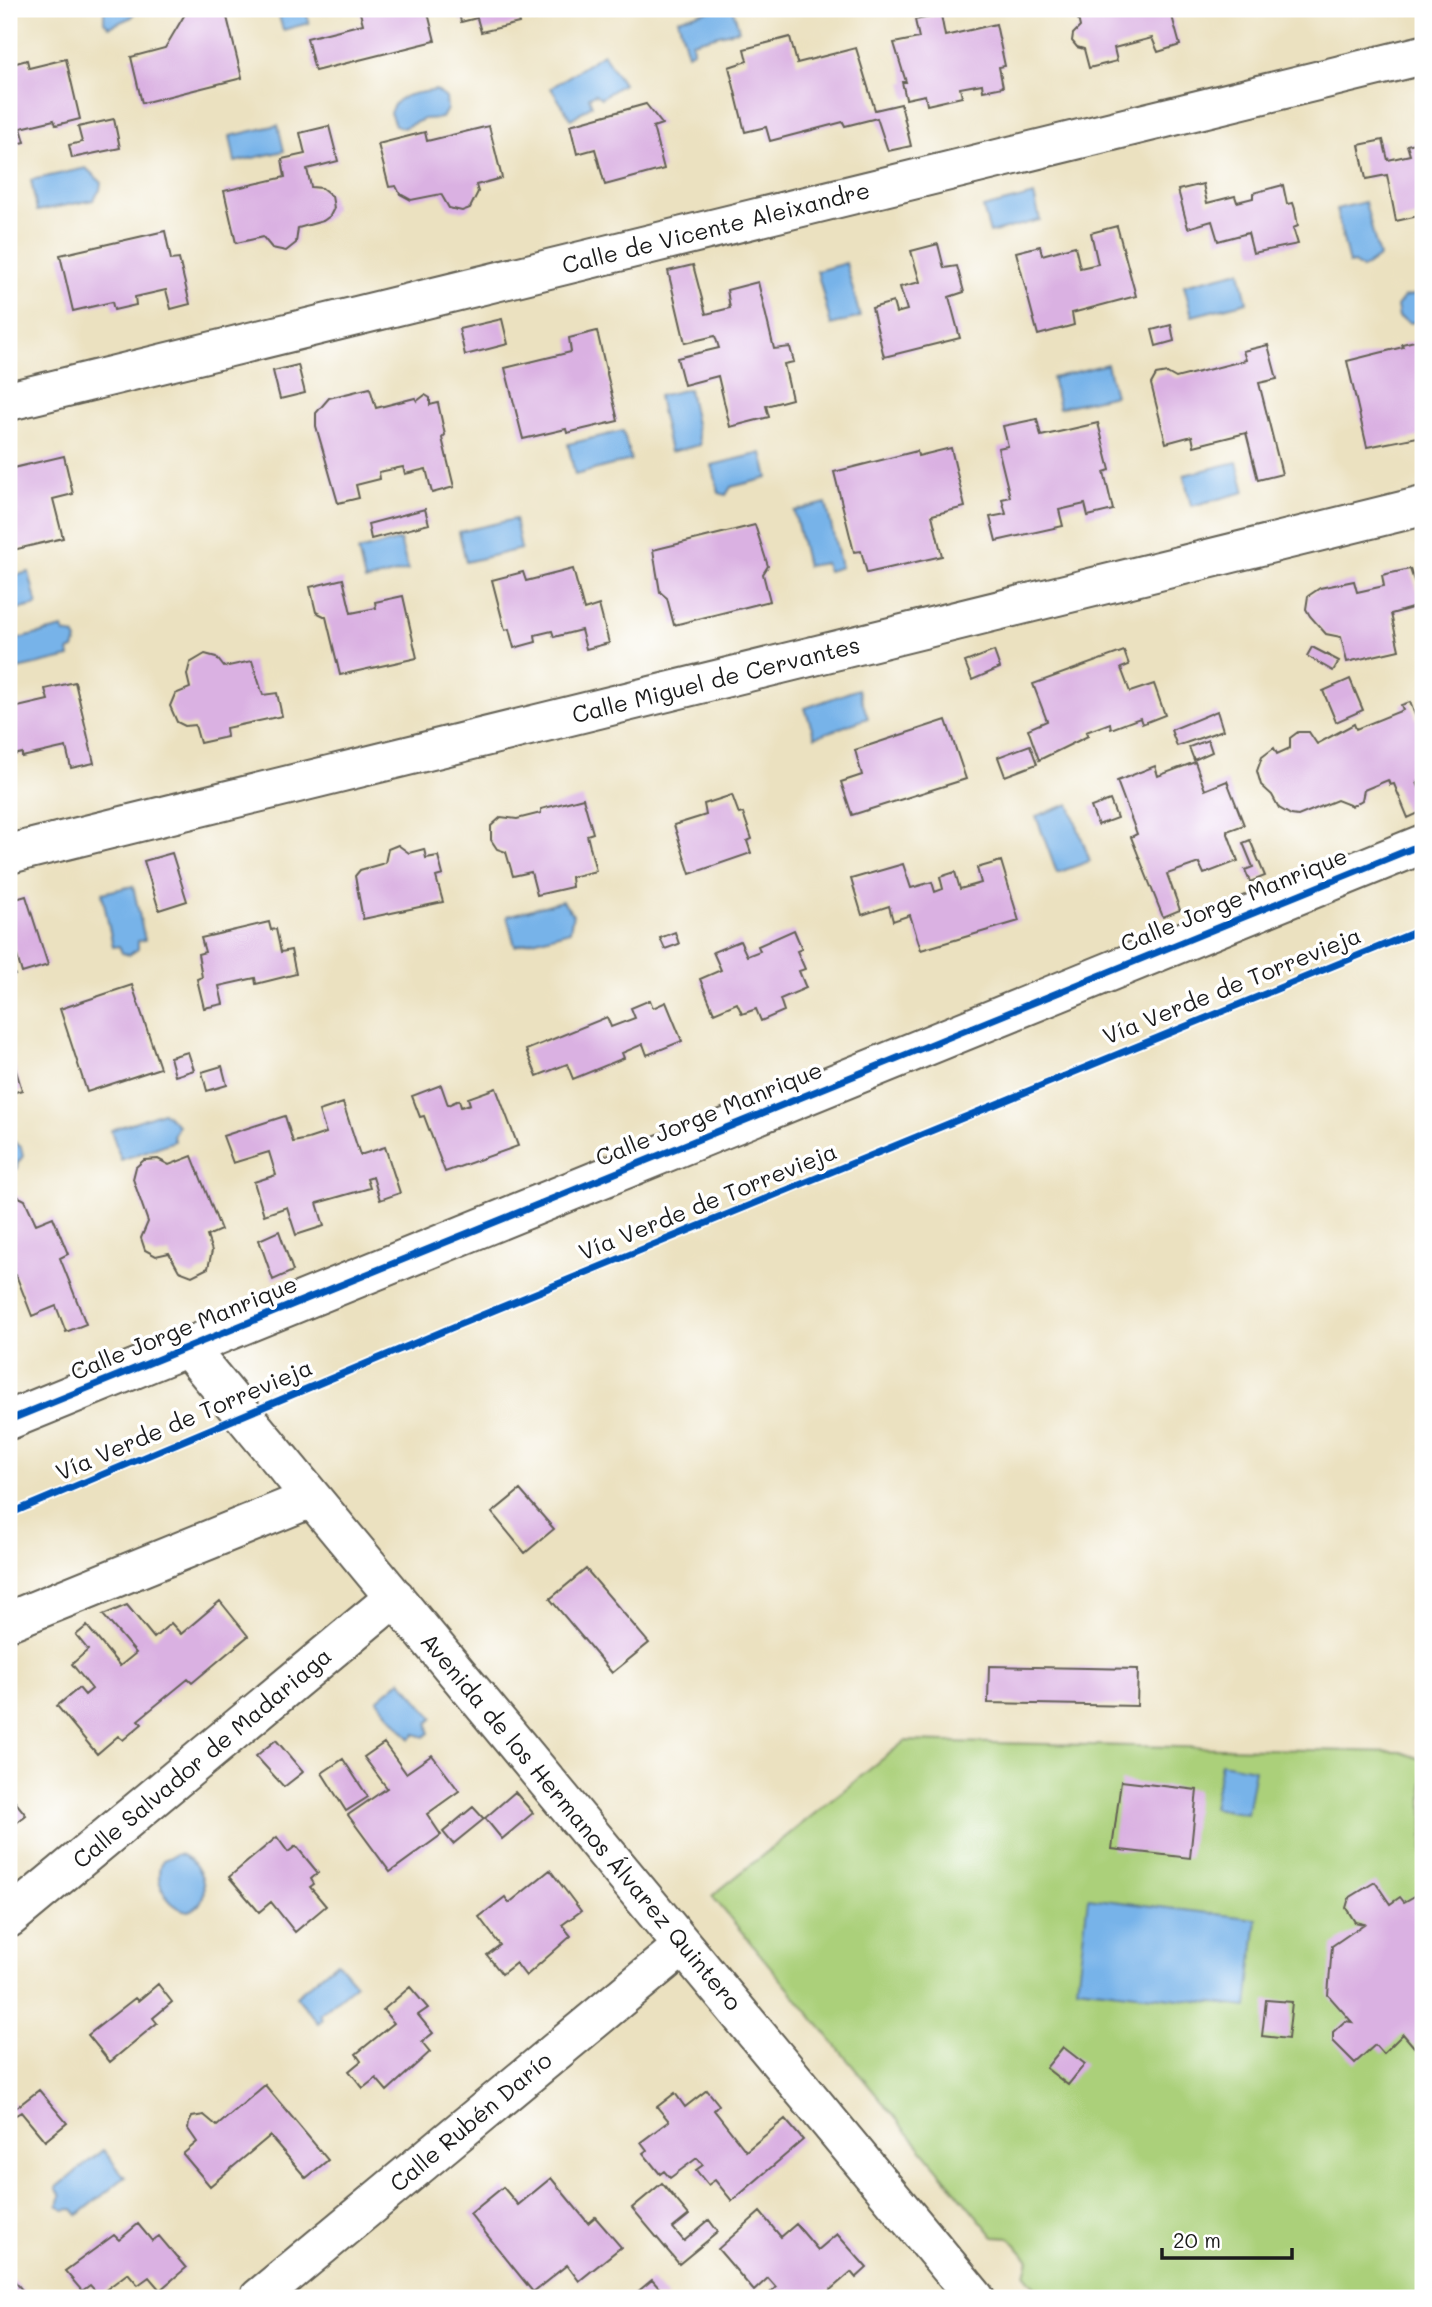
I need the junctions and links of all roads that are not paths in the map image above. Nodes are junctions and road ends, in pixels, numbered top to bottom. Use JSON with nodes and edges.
{"nodes":[{"id":1,"x":1423,"y":55,"type":"edge"},
{"id":2,"x":9,"y":401,"type":"edge"},
{"id":3,"x":1423,"y":506,"type":"edge"},
{"id":4,"x":1423,"y":844,"type":"edge"},
{"id":5,"x":9,"y":854,"type":"edge"},
{"id":6,"x":187,"y":1347,"type":"junction"},
{"id":7,"x":9,"y":1420,"type":"edge"},
{"id":8,"x":312,"y":1497,"type":"junction"},
{"id":9,"x":395,"y":1597,"type":"junction"},
{"id":10,"x":9,"y":1621,"type":"edge"},
{"id":11,"x":9,"y":1918,"type":"edge"},
{"id":12,"x":683,"y":1946,"type":"junction"},
{"id":13,"x":968,"y":2296,"type":"edge"},
{"id":14,"x":259,"y":2298,"type":"edge"}],
"edges":[{"from":1,"to":2,"type":"street","name":"Calle de Vicente Aleixandre"},
{"from":3,"to":5,"type":"street","name":"Calle Miguel de Cervantes"},
{"from":4,"to":6,"type":"street","name":"Calle Jorge Manrique"},
{"from":6,"to":7,"type":"street","name":"Calle Jorge Manrique"},
{"from":6,"to":8,"type":"street","name":"Avenida de los Hermanos Álvarez Quintero"},
{"from":8,"to":9,"type":"street","name":"Avenida de los Hermanos Álvarez Quintero"},
{"from":8,"to":10,"type":"street"},
{"from":9,"to":11,"type":"street","name":"Calle Salvador de Madariaga"},
{"from":9,"to":12,"type":"street","name":"Avenida de los Hermanos Álvarez Quintero"},
{"from":12,"to":13,"type":"street","name":"Avenida de los Hermanos Álvarez Quintero"},
{"from":12,"to":14,"type":"street","name":"Calle Rubén Darío"}]}
